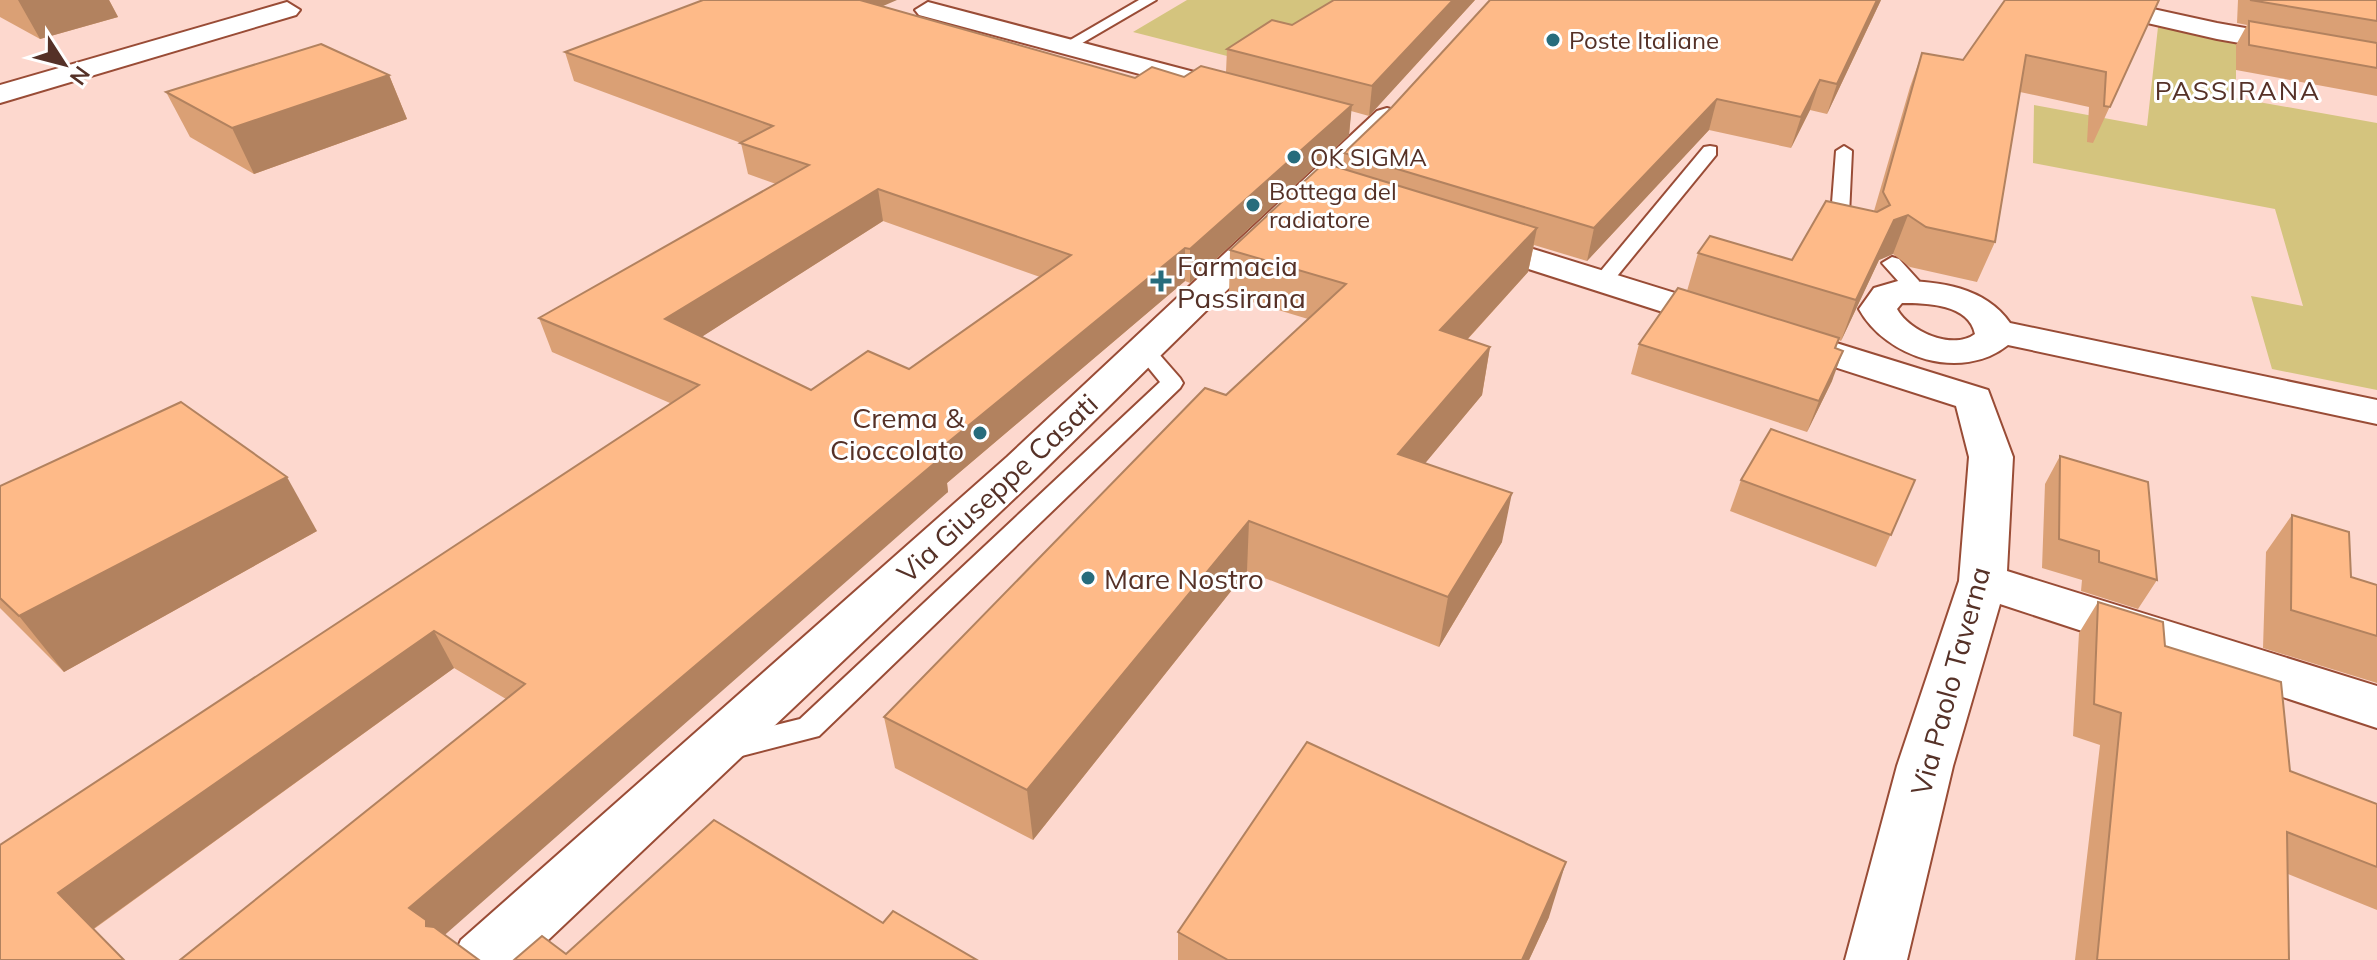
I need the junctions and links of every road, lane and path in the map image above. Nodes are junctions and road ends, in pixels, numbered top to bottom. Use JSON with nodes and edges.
{"nodes":[{"id":1,"x":1149,"y":0,"type":"edge"},
{"id":2,"x":2078,"y":0,"type":"edge"},
{"id":3,"x":287,"y":10,"type":"dead end"},
{"id":4,"x":928,"y":10,"type":"dead end"},
{"id":5,"x":2196,"y":13,"type":"edge"},
{"id":6,"x":1067,"y":46,"type":"junction"},
{"id":7,"x":2377,"y":59,"type":"edge"},
{"id":8,"x":1237,"y":92,"type":"edge"},
{"id":9,"x":0,"y":94,"type":"edge"},
{"id":10,"x":1405,"y":97,"type":"edge"},
{"id":11,"x":1345,"y":121,"type":"edge"},
{"id":12,"x":1376,"y":130,"type":"junction"},
{"id":13,"x":1710,"y":151,"type":"dead end"},
{"id":14,"x":1844,"y":151,"type":"dead end"},
{"id":15,"x":1314,"y":190,"type":"junction"},
{"id":16,"x":1359,"y":205,"type":"edge"},
{"id":17,"x":1435,"y":229,"type":"edge"},
{"id":18,"x":1865,"y":241,"type":"edge"},
{"id":19,"x":1602,"y":282,"type":"junction"},
{"id":20,"x":1995,"y":331,"type":"junction"},
{"id":21,"x":1901,"y":334,"type":"junction"},
{"id":22,"x":1961,"y":350,"type":"junction"},
{"id":23,"x":1827,"y":351,"type":"junction"},
{"id":24,"x":1974,"y":399,"type":"junction"},
{"id":25,"x":2377,"y":412,"type":"edge"},
{"id":26,"x":1983,"y":581,"type":"junction"},
{"id":27,"x":2377,"y":707,"type":"edge"},
{"id":28,"x":483,"y":960,"type":"edge"},
{"id":29,"x":1876,"y":960,"type":"edge"}],
"edges":[{"from":1,"to":6,"type":"lane"},
{"from":2,"to":5,"type":"street"},
{"from":3,"to":9,"type":"street"},
{"from":4,"to":6,"type":"street"},
{"from":5,"to":7,"type":"street"},
{"from":6,"to":8,"type":"street"},
{"from":10,"to":12,"type":"street","name":"Via Giuseppe Casati"},
{"from":11,"to":12,"type":"street"},
{"from":12,"to":15,"type":"street","name":"Via Giuseppe Casati"},
{"from":13,"to":19,"type":"lane"},
{"from":14,"to":18,"type":"lane"},
{"from":15,"to":16,"type":"street"},
{"from":15,"to":28,"type":"street","name":"Via Giuseppe Casati"},
{"from":17,"to":19,"type":"street"},
{"from":19,"to":23,"type":"street"},
{"from":20,"to":21,"type":"street"},
{"from":20,"to":22,"type":"street"},
{"from":20,"to":25,"type":"street"},
{"from":21,"to":22,"type":"street"},
{"from":21,"to":23,"type":"street"},
{"from":21,"to":24,"type":"street"},
{"from":22,"to":24,"type":"street","name":"Via Paolo Taverna"},
{"from":23,"to":24,"type":"street"},
{"from":24,"to":26,"type":"street","name":"Via Paolo Taverna"},
{"from":26,"to":27,"type":"street"},
{"from":26,"to":29,"type":"street","name":"Via Paolo Taverna"}]}
